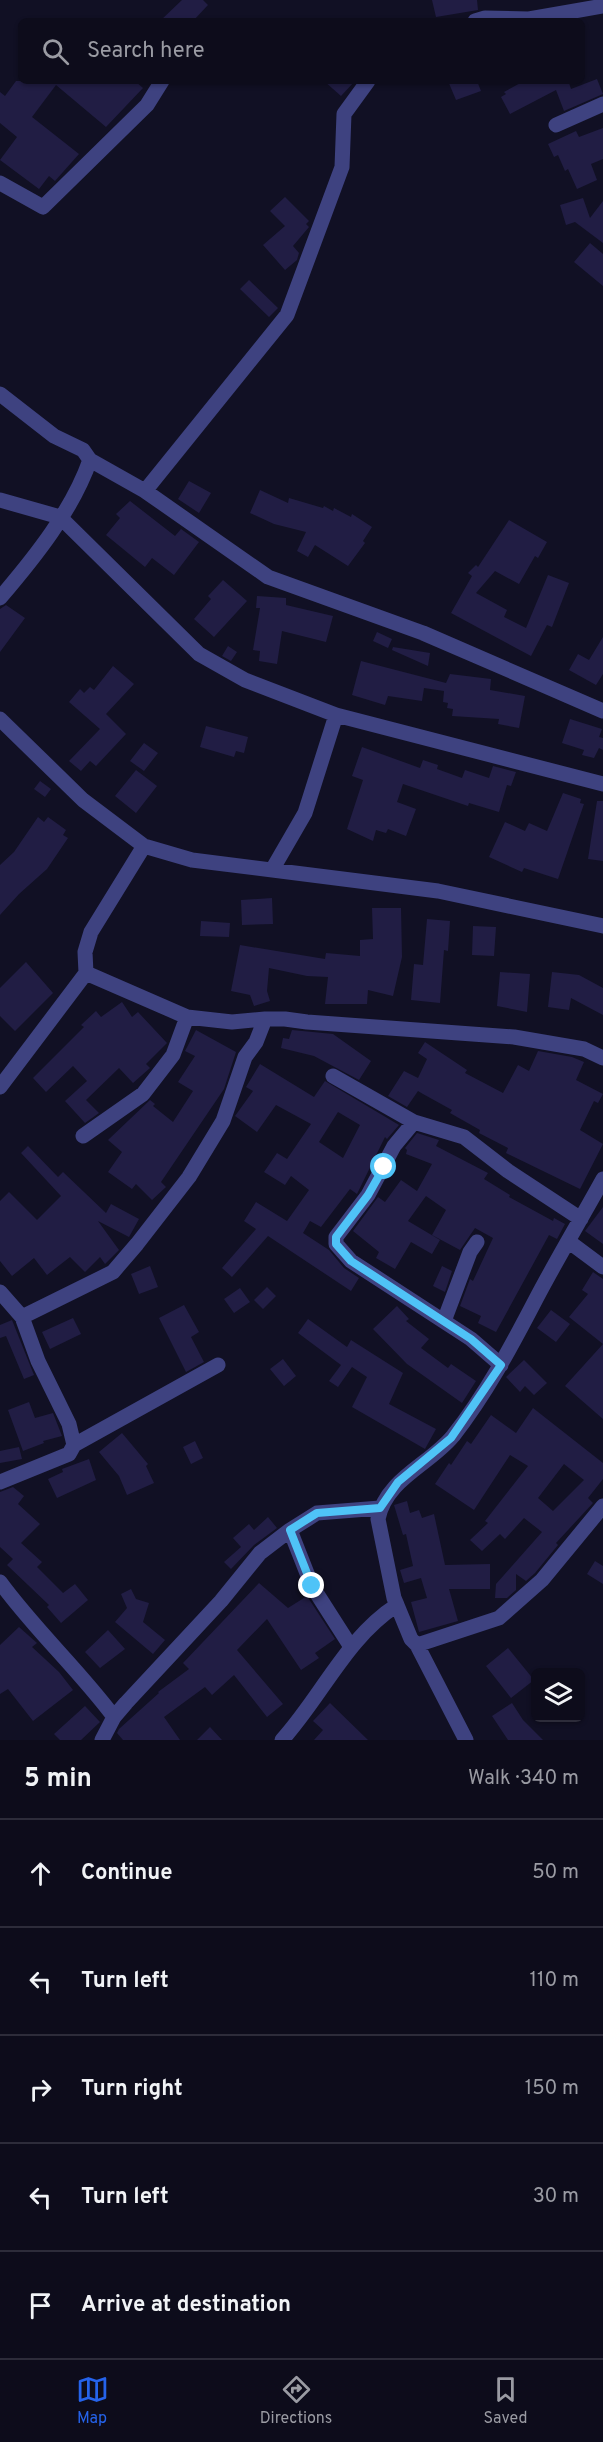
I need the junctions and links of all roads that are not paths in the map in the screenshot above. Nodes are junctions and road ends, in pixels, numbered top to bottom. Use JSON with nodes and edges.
{"nodes":[{"id":1,"x":603,"y":6,"type":"edge"},
{"id":2,"x":534,"y":18,"type":"edge"},
{"id":3,"x":160,"y":84,"type":"edge"},
{"id":4,"x":366,"y":84,"type":"edge"},
{"id":5,"x":603,"y":104,"type":"edge"},
{"id":6,"x":556,"y":125,"type":"dead end"},
{"id":7,"x":0,"y":183,"type":"edge"},
{"id":8,"x":0,"y":394,"type":"edge"},
{"id":9,"x":90,"y":460,"type":"junction"},
{"id":10,"x":145,"y":491,"type":"junction"},
{"id":11,"x":0,"y":500,"type":"edge"},
{"id":12,"x":60,"y":517,"type":"junction"},
{"id":13,"x":0,"y":598,"type":"edge"},
{"id":14,"x":603,"y":711,"type":"edge"},
{"id":15,"x":336,"y":715,"type":"junction"},
{"id":16,"x":0,"y":719,"type":"edge"},
{"id":17,"x":603,"y":784,"type":"edge"},
{"id":18,"x":144,"y":846,"type":"junction"},
{"id":19,"x":272,"y":870,"type":"junction"},
{"id":20,"x":603,"y":926,"type":"edge"},
{"id":21,"x":86,"y":973,"type":"junction"},
{"id":22,"x":188,"y":1017,"type":"junction"},
{"id":23,"x":265,"y":1019,"type":"junction"},
{"id":24,"x":603,"y":1058,"type":"edge"},
{"id":25,"x":333,"y":1076,"type":"dead end"},
{"id":26,"x":0,"y":1087,"type":"edge"},
{"id":27,"x":414,"y":1122,"type":"junction"},
{"id":28,"x":83,"y":1136,"type":"dead end"},
{"id":29,"x":603,"y":1179,"type":"edge"},
{"id":30,"x":581,"y":1219,"type":"junction"},
{"id":31,"x":568,"y":1241,"type":"junction"},
{"id":32,"x":477,"y":1242,"type":"dead end"},
{"id":33,"x":603,"y":1267,"type":"edge"},
{"id":34,"x":0,"y":1292,"type":"edge"},
{"id":35,"x":22,"y":1317,"type":"junction"},
{"id":36,"x":444,"y":1321,"type":"junction"},
{"id":37,"x":218,"y":1365,"type":"dead end"},
{"id":38,"x":501,"y":1365,"type":"junction"},
{"id":39,"x":74,"y":1445,"type":"junction"},
{"id":40,"x":0,"y":1482,"type":"edge"},
{"id":41,"x":603,"y":1506,"type":"edge"},
{"id":42,"x":380,"y":1508,"type":"junction"},
{"id":43,"x":290,"y":1530,"type":"junction"},
{"id":44,"x":0,"y":1582,"type":"edge"},
{"id":45,"x":398,"y":1605,"type":"junction"},
{"id":46,"x":417,"y":1645,"type":"junction"},
{"id":47,"x":351,"y":1647,"type":"junction"},
{"id":48,"x":114,"y":1717,"type":"junction"},
{"id":49,"x":102,"y":1740,"type":"edge"},
{"id":50,"x":282,"y":1740,"type":"edge"},
{"id":51,"x":466,"y":1740,"type":"edge"}],
"edges":[{"from":1,"to":2,"type":"street"},
{"from":3,"to":7,"type":"street"},
{"from":4,"to":10,"type":"street"},
{"from":5,"to":6,"type":"street"},
{"from":8,"to":9,"type":"street"},
{"from":9,"to":10,"type":"street"},
{"from":9,"to":12,"type":"street"},
{"from":10,"to":14,"type":"street"},
{"from":11,"to":12,"type":"street"},
{"from":12,"to":13,"type":"street"},
{"from":12,"to":15,"type":"street"},
{"from":15,"to":17,"type":"street"},
{"from":15,"to":19,"type":"street"},
{"from":16,"to":18,"type":"street"},
{"from":18,"to":19,"type":"street"},
{"from":18,"to":21,"type":"street"},
{"from":19,"to":20,"type":"street"},
{"from":21,"to":22,"type":"street"},
{"from":21,"to":26,"type":"street"},
{"from":22,"to":23,"type":"street"},
{"from":22,"to":28,"type":"street"},
{"from":23,"to":24,"type":"street"},
{"from":23,"to":35,"type":"street"},
{"from":25,"to":27,"type":"street"},
{"from":27,"to":30,"type":"street"},
{"from":27,"to":36,"type":"street"},
{"from":29,"to":30,"type":"street"},
{"from":30,"to":31,"type":"street"},
{"from":31,"to":33,"type":"street"},
{"from":31,"to":38,"type":"street"},
{"from":32,"to":36,"type":"street"},
{"from":34,"to":35,"type":"street"},
{"from":35,"to":39,"type":"street"},
{"from":36,"to":38,"type":"street"},
{"from":37,"to":39,"type":"street"},
{"from":38,"to":42,"type":"street"},
{"from":39,"to":40,"type":"street"},
{"from":41,"to":46,"type":"street"},
{"from":42,"to":43,"type":"street"},
{"from":42,"to":45,"type":"street"},
{"from":43,"to":47,"type":"street"},
{"from":43,"to":48,"type":"street"},
{"from":44,"to":48,"type":"street"},
{"from":45,"to":46,"type":"street"},
{"from":45,"to":47,"type":"street"},
{"from":46,"to":51,"type":"street"},
{"from":47,"to":50,"type":"street"},
{"from":48,"to":49,"type":"street"}]}
